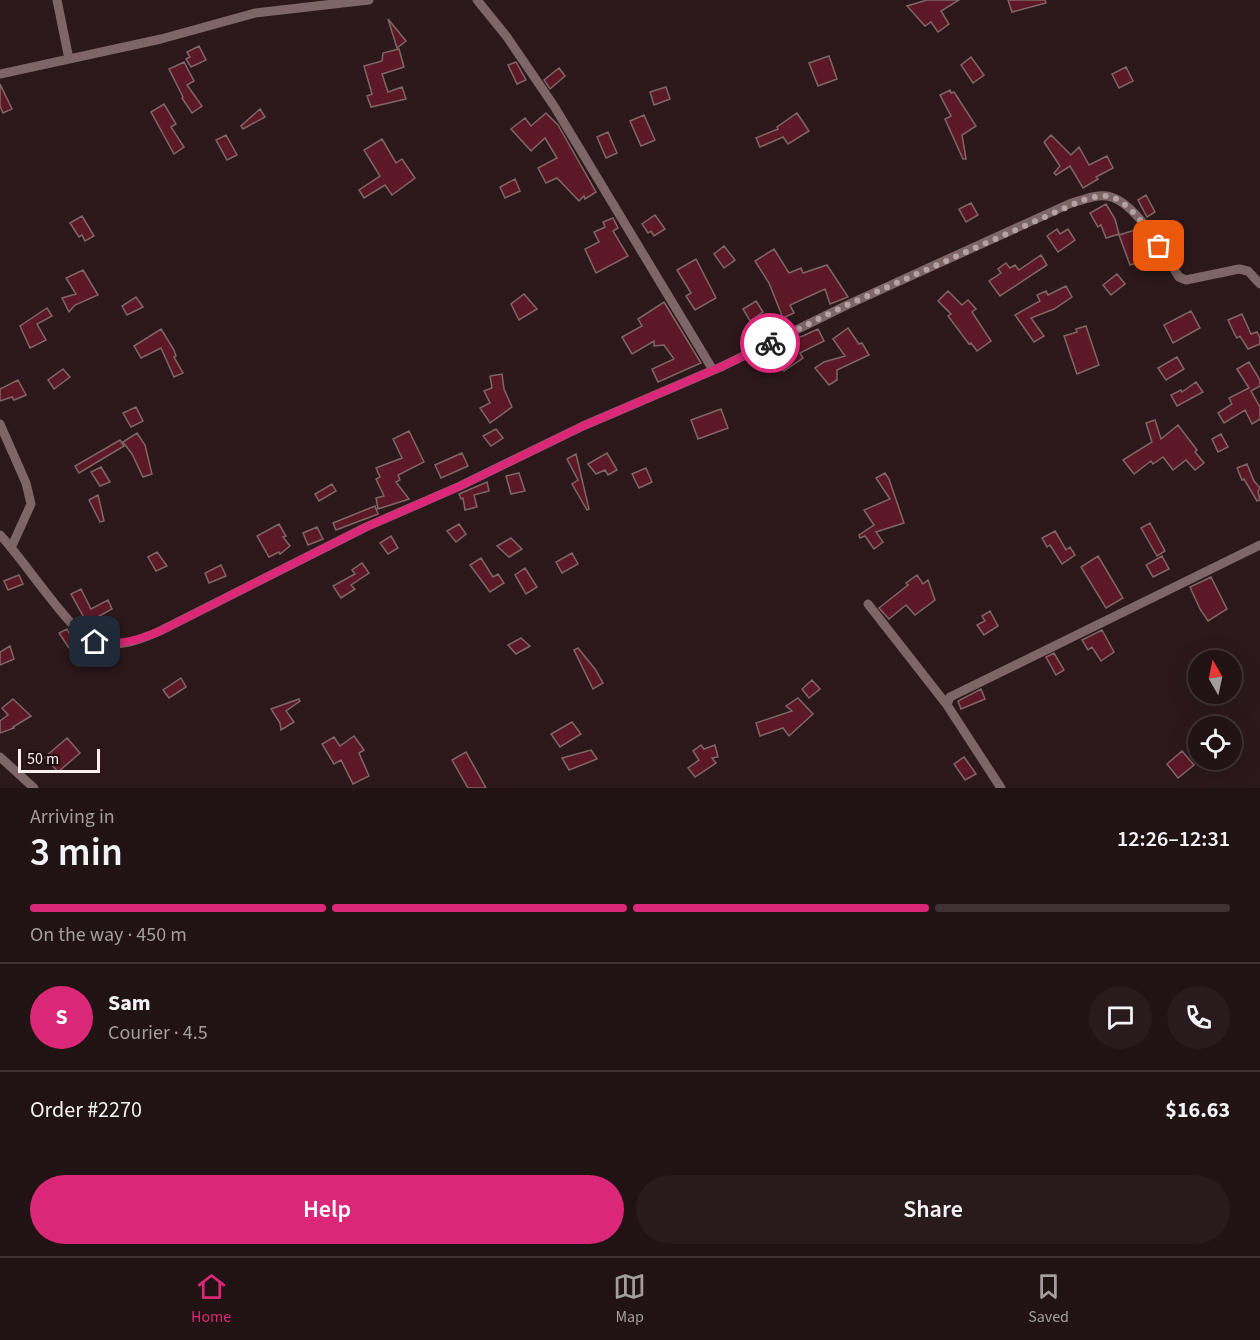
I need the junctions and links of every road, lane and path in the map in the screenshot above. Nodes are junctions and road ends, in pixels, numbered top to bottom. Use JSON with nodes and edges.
{"nodes":[{"id":1,"x":57,"y":0,"type":"edge"},
{"id":2,"x":369,"y":0,"type":"edge"},
{"id":3,"x":477,"y":0,"type":"edge"},
{"id":4,"x":69,"y":58,"type":"junction"},
{"id":5,"x":0,"y":74,"type":"edge"},
{"id":6,"x":1260,"y":284,"type":"edge"},
{"id":7,"x":713,"y":370,"type":"junction"},
{"id":8,"x":0,"y":424,"type":"edge"},
{"id":9,"x":0,"y":535,"type":"edge"},
{"id":10,"x":1260,"y":545,"type":"edge"},
{"id":11,"x":11,"y":548,"type":"junction"},
{"id":12,"x":868,"y":604,"type":"dead end"},
{"id":13,"x":947,"y":705,"type":"junction"},
{"id":14,"x":0,"y":758,"type":"edge"},
{"id":15,"x":34,"y":788,"type":"edge"},
{"id":16,"x":1001,"y":788,"type":"edge"}],
"edges":[{"from":1,"to":4,"type":"street"},
{"from":2,"to":4,"type":"street"},
{"from":3,"to":7,"type":"street"},
{"from":4,"to":5,"type":"street"},
{"from":6,"to":7,"type":"street"},
{"from":7,"to":11,"type":"street"},
{"from":8,"to":11,"type":"street"},
{"from":9,"to":11,"type":"street"},
{"from":10,"to":13,"type":"street"},
{"from":12,"to":13,"type":"street"},
{"from":13,"to":16,"type":"street"},
{"from":14,"to":15,"type":"street"}]}
